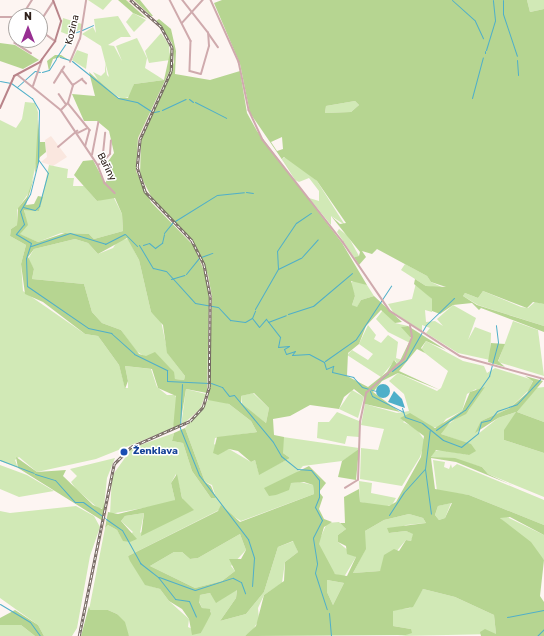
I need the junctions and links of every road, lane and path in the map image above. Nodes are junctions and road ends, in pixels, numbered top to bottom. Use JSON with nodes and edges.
{"nodes":[{"id":1,"x":86,"y":0,"type":"edge"},
{"id":2,"x":170,"y":0,"type":"edge"},
{"id":3,"x":182,"y":0,"type":"edge"},
{"id":4,"x":203,"y":0,"type":"edge"},
{"id":5,"x":211,"y":0,"type":"edge"},
{"id":6,"x":53,"y":1,"type":"edge"},
{"id":7,"x":193,"y":14,"type":"junction"},
{"id":8,"x":182,"y":23,"type":"junction"},
{"id":9,"x":208,"y":33,"type":"junction"},
{"id":10,"x":48,"y":35,"type":"edge"},
{"id":11,"x":55,"y":40,"type":"junction"},
{"id":12,"x":213,"y":40,"type":"junction"},
{"id":13,"x":209,"y":42,"type":"junction"},
{"id":14,"x":218,"y":47,"type":"dead end"},
{"id":15,"x":23,"y":48,"type":"edge"},
{"id":16,"x":31,"y":53,"type":"dead end"},
{"id":17,"x":42,"y":60,"type":"junction"},
{"id":18,"x":70,"y":62,"type":"dead end"},
{"id":19,"x":64,"y":68,"type":"dead end"},
{"id":20,"x":62,"y":70,"type":"junction"},
{"id":21,"x":17,"y":74,"type":"junction"},
{"id":22,"x":54,"y":83,"type":"dead end"},
{"id":23,"x":86,"y":83,"type":"dead end"},
{"id":24,"x":73,"y":85,"type":"junction"},
{"id":25,"x":33,"y":86,"type":"junction"},
{"id":26,"x":59,"y":94,"type":"dead end"},
{"id":27,"x":67,"y":104,"type":"junction"},
{"id":28,"x":0,"y":108,"type":"edge"},
{"id":29,"x":61,"y":110,"type":"junction"},
{"id":30,"x":98,"y":123,"type":"dead end"},
{"id":31,"x":86,"y":129,"type":"junction"},
{"id":32,"x":78,"y":132,"type":"junction"},
{"id":33,"x":105,"y":132,"type":"dead end"},
{"id":34,"x":111,"y":141,"type":"dead end"},
{"id":35,"x":86,"y":145,"type":"junction"},
{"id":36,"x":58,"y":146,"type":"dead end"},
{"id":37,"x":92,"y":155,"type":"junction"},
{"id":38,"x":102,"y":163,"type":"junction"},
{"id":39,"x":98,"y":165,"type":"junction"},
{"id":40,"x":115,"y":193,"type":"dead end"},
{"id":41,"x":410,"y":326,"type":"junction"},
{"id":42,"x":544,"y":379,"type":"edge"},
{"id":43,"x":345,"y":488,"type":"dead end"}],
"edges":[{"from":1,"to":18,"type":"street","name":"Kozina"},
{"from":2,"to":8,"type":"street"},
{"from":3,"to":7,"type":"street"},
{"from":4,"to":7,"type":"street"},
{"from":5,"to":41,"type":"street"},
{"from":6,"to":11,"type":"main road","name":"Kozina"},
{"from":7,"to":8,"type":"street"},
{"from":7,"to":9,"type":"street"},
{"from":8,"to":13,"type":"street"},
{"from":9,"to":12,"type":"street"},
{"from":9,"to":13,"type":"street"},
{"from":10,"to":11,"type":"street","name":"Kozina"},
{"from":11,"to":17,"type":"main road","name":"Kozina"},
{"from":12,"to":13,"type":"street"},
{"from":12,"to":14,"type":"street"},
{"from":15,"to":16,"type":"street"},
{"from":17,"to":21,"type":"main road","name":"Kozina"},
{"from":17,"to":25,"type":"street"},
{"from":19,"to":20,"type":"street"},
{"from":20,"to":22,"type":"street"},
{"from":20,"to":24,"type":"street"},
{"from":21,"to":25,"type":"street","name":"Bařiny"},
{"from":21,"to":28,"type":"main road","name":"Kozina"},
{"from":23,"to":24,"type":"street"},
{"from":24,"to":27,"type":"street"},
{"from":25,"to":29,"type":"street","name":"Bařiny"},
{"from":26,"to":27,"type":"street"},
{"from":27,"to":29,"type":"street"},
{"from":27,"to":31,"type":"street"},
{"from":29,"to":32,"type":"street","name":"Bařiny"},
{"from":30,"to":37,"type":"street"},
{"from":31,"to":32,"type":"street"},
{"from":31,"to":35,"type":"street","name":"Bařiny"},
{"from":32,"to":35,"type":"street","name":"Bařiny"},
{"from":32,"to":36,"type":"street"},
{"from":33,"to":38,"type":"street"},
{"from":34,"to":38,"type":"street"},
{"from":35,"to":37,"type":"street","name":"Bařiny"},
{"from":37,"to":39,"type":"street","name":"Bařiny"},
{"from":38,"to":39,"type":"street"},
{"from":39,"to":40,"type":"street","name":"Bařiny"},
{"from":41,"to":42,"type":"street"},
{"from":41,"to":43,"type":"street"}]}
